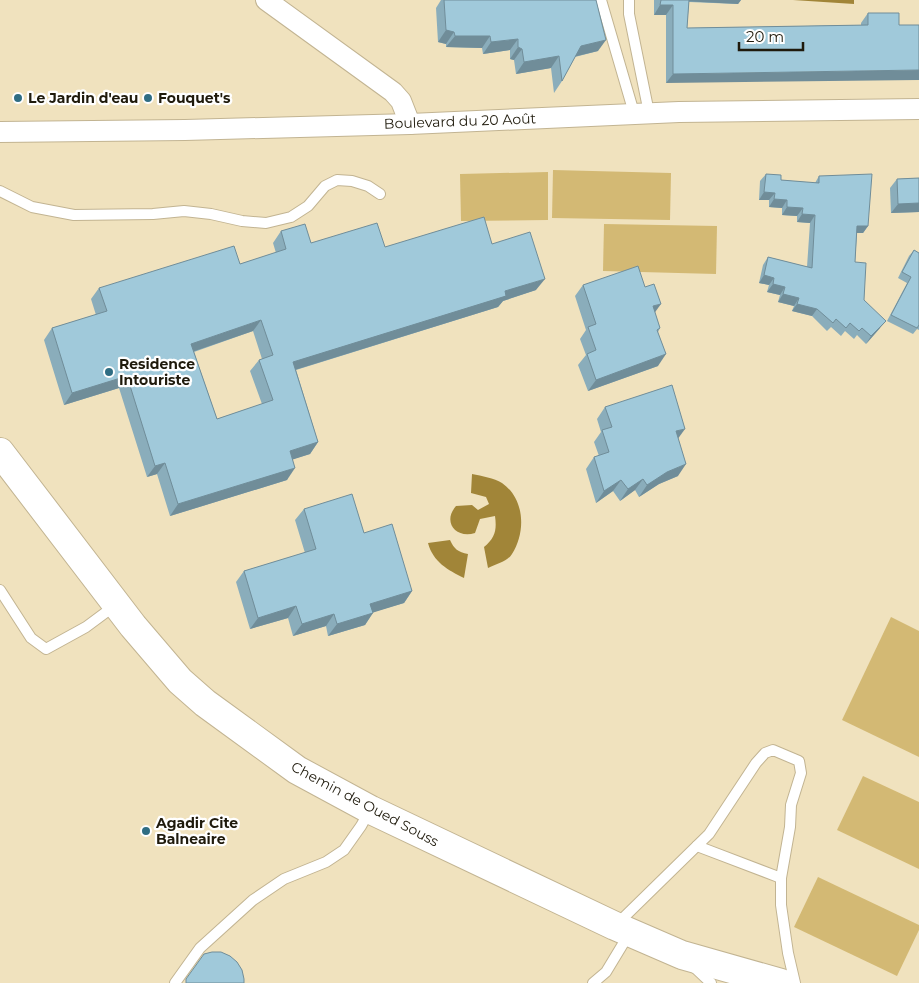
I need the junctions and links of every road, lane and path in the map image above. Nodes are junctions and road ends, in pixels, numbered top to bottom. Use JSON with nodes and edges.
{"nodes":[{"id":1,"x":266,"y":0,"type":"edge"},
{"id":2,"x":601,"y":0,"type":"edge"},
{"id":3,"x":629,"y":0,"type":"edge"},
{"id":4,"x":919,"y":109,"type":"edge"},
{"id":5,"x":642,"y":113,"type":"junction"},
{"id":6,"x":410,"y":124,"type":"junction"},
{"id":7,"x":0,"y":132,"type":"edge"},
{"id":8,"x":0,"y":191,"type":"edge"},
{"id":9,"x":380,"y":194,"type":"dead end"},
{"id":10,"x":0,"y":452,"type":"edge"},
{"id":11,"x":0,"y":590,"type":"edge"},
{"id":12,"x":117,"y":604,"type":"junction"},
{"id":13,"x":370,"y":810,"type":"junction"},
{"id":14,"x":697,"y":846,"type":"junction"},
{"id":15,"x":781,"y":878,"type":"junction"},
{"id":16,"x":622,"y":929,"type":"junction"},
{"id":17,"x":682,"y":955,"type":"junction"},
{"id":18,"x":175,"y":983,"type":"edge"},
{"id":19,"x":593,"y":983,"type":"edge"},
{"id":20,"x":711,"y":983,"type":"edge"},
{"id":21,"x":781,"y":983,"type":"edge"},
{"id":22,"x":795,"y":983,"type":"edge"}],
"edges":[{"from":1,"to":6,"type":"street"},
{"from":2,"to":5,"type":"lane"},
{"from":3,"to":5,"type":"lane"},
{"from":4,"to":5,"type":"street","name":"Boulevard du 20 Août"},
{"from":5,"to":6,"type":"street","name":"Boulevard du 20 Août"},
{"from":6,"to":7,"type":"street","name":"Boulevard du 20 Août"},
{"from":8,"to":9,"type":"lane"},
{"from":10,"to":12,"type":"street","name":"Chemin de Oued Souss"},
{"from":11,"to":12,"type":"lane"},
{"from":12,"to":13,"type":"street","name":"Chemin de Oued Souss"},
{"from":13,"to":16,"type":"street","name":"Chemin de Oued Souss"},
{"from":13,"to":18,"type":"lane"},
{"from":14,"to":15,"type":"lane"},
{"from":14,"to":15,"type":"lane"},
{"from":14,"to":16,"type":"lane"},
{"from":15,"to":22,"type":"lane"},
{"from":16,"to":17,"type":"street","name":"Chemin de Oued Souss"},
{"from":16,"to":19,"type":"lane"},
{"from":17,"to":20,"type":"lane"},
{"from":17,"to":21,"type":"street","name":"Chemin de Oued Souss"}]}
